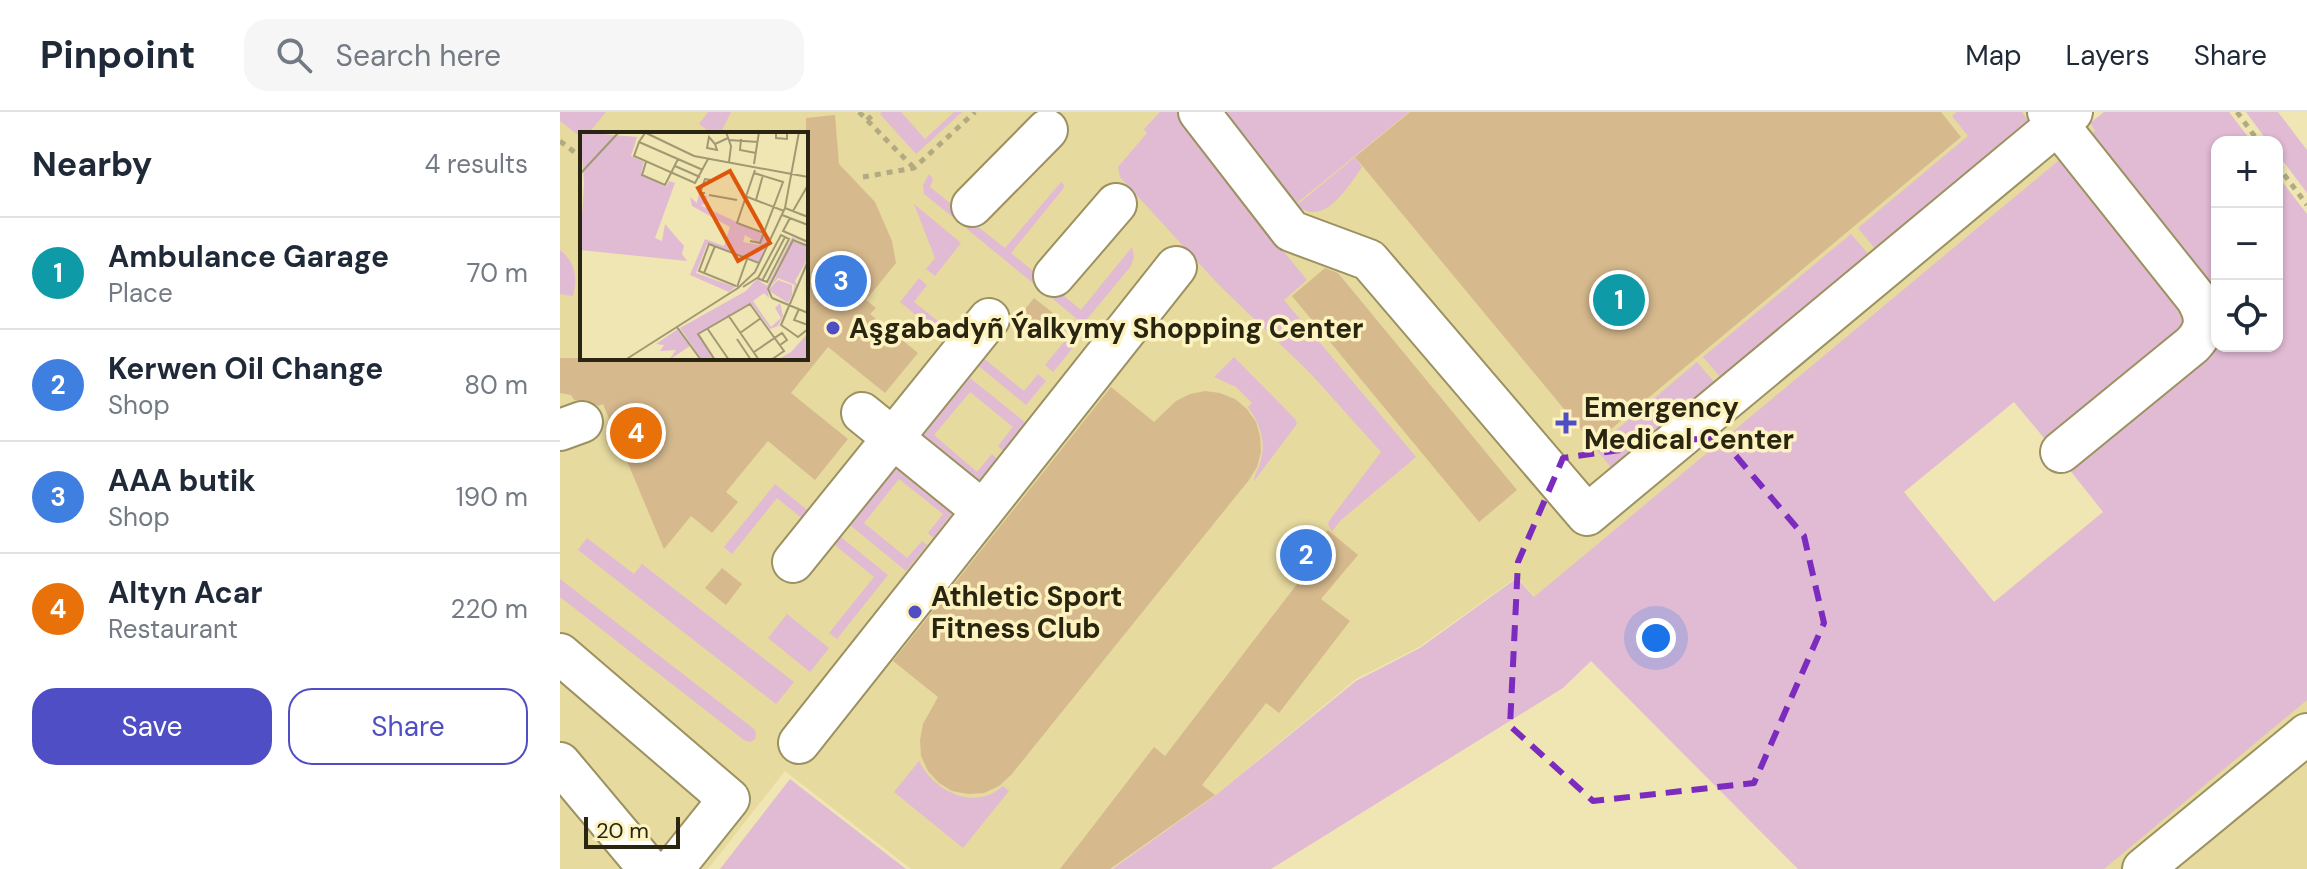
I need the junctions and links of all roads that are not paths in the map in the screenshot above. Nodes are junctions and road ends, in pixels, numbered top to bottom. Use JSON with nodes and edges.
{"nodes":[{"id":1,"x":1199,"y":112,"type":"edge"},
{"id":2,"x":2059,"y":116,"type":"edge"},
{"id":3,"x":1047,"y":130,"type":"dead end"},
{"id":4,"x":1116,"y":204,"type":"dead end"},
{"id":5,"x":972,"y":206,"type":"dead end"},
{"id":6,"x":1176,"y":267,"type":"dead end"},
{"id":7,"x":1054,"y":276,"type":"dead end"},
{"id":8,"x":989,"y":319,"type":"dead end"},
{"id":9,"x":862,"y":413,"type":"dead end"},
{"id":10,"x":893,"y":438,"type":"junction"},
{"id":11,"x":2061,"y":452,"type":"dead end"},
{"id":12,"x":983,"y":511,"type":"junction"},
{"id":13,"x":793,"y":562,"type":"dead end"},
{"id":14,"x":560,"y":654,"type":"edge"},
{"id":15,"x":2307,"y":734,"type":"edge"},
{"id":16,"x":799,"y":743,"type":"dead end"},
{"id":17,"x":560,"y":763,"type":"edge"},
{"id":18,"x":649,"y":869,"type":"edge"},
{"id":19,"x":673,"y":869,"type":"edge"},
{"id":20,"x":2143,"y":869,"type":"edge"}],
"edges":[{"from":1,"to":2,"type":"lane"},
{"from":2,"to":11,"type":"lane"},
{"from":3,"to":5,"type":"lane"},
{"from":4,"to":7,"type":"lane"},
{"from":6,"to":12,"type":"lane"},
{"from":8,"to":10,"type":"lane"},
{"from":9,"to":10,"type":"lane"},
{"from":10,"to":12,"type":"lane"},
{"from":10,"to":13,"type":"lane"},
{"from":12,"to":16,"type":"lane"},
{"from":14,"to":19,"type":"lane"},
{"from":15,"to":20,"type":"lane"},
{"from":17,"to":18,"type":"lane"}]}
